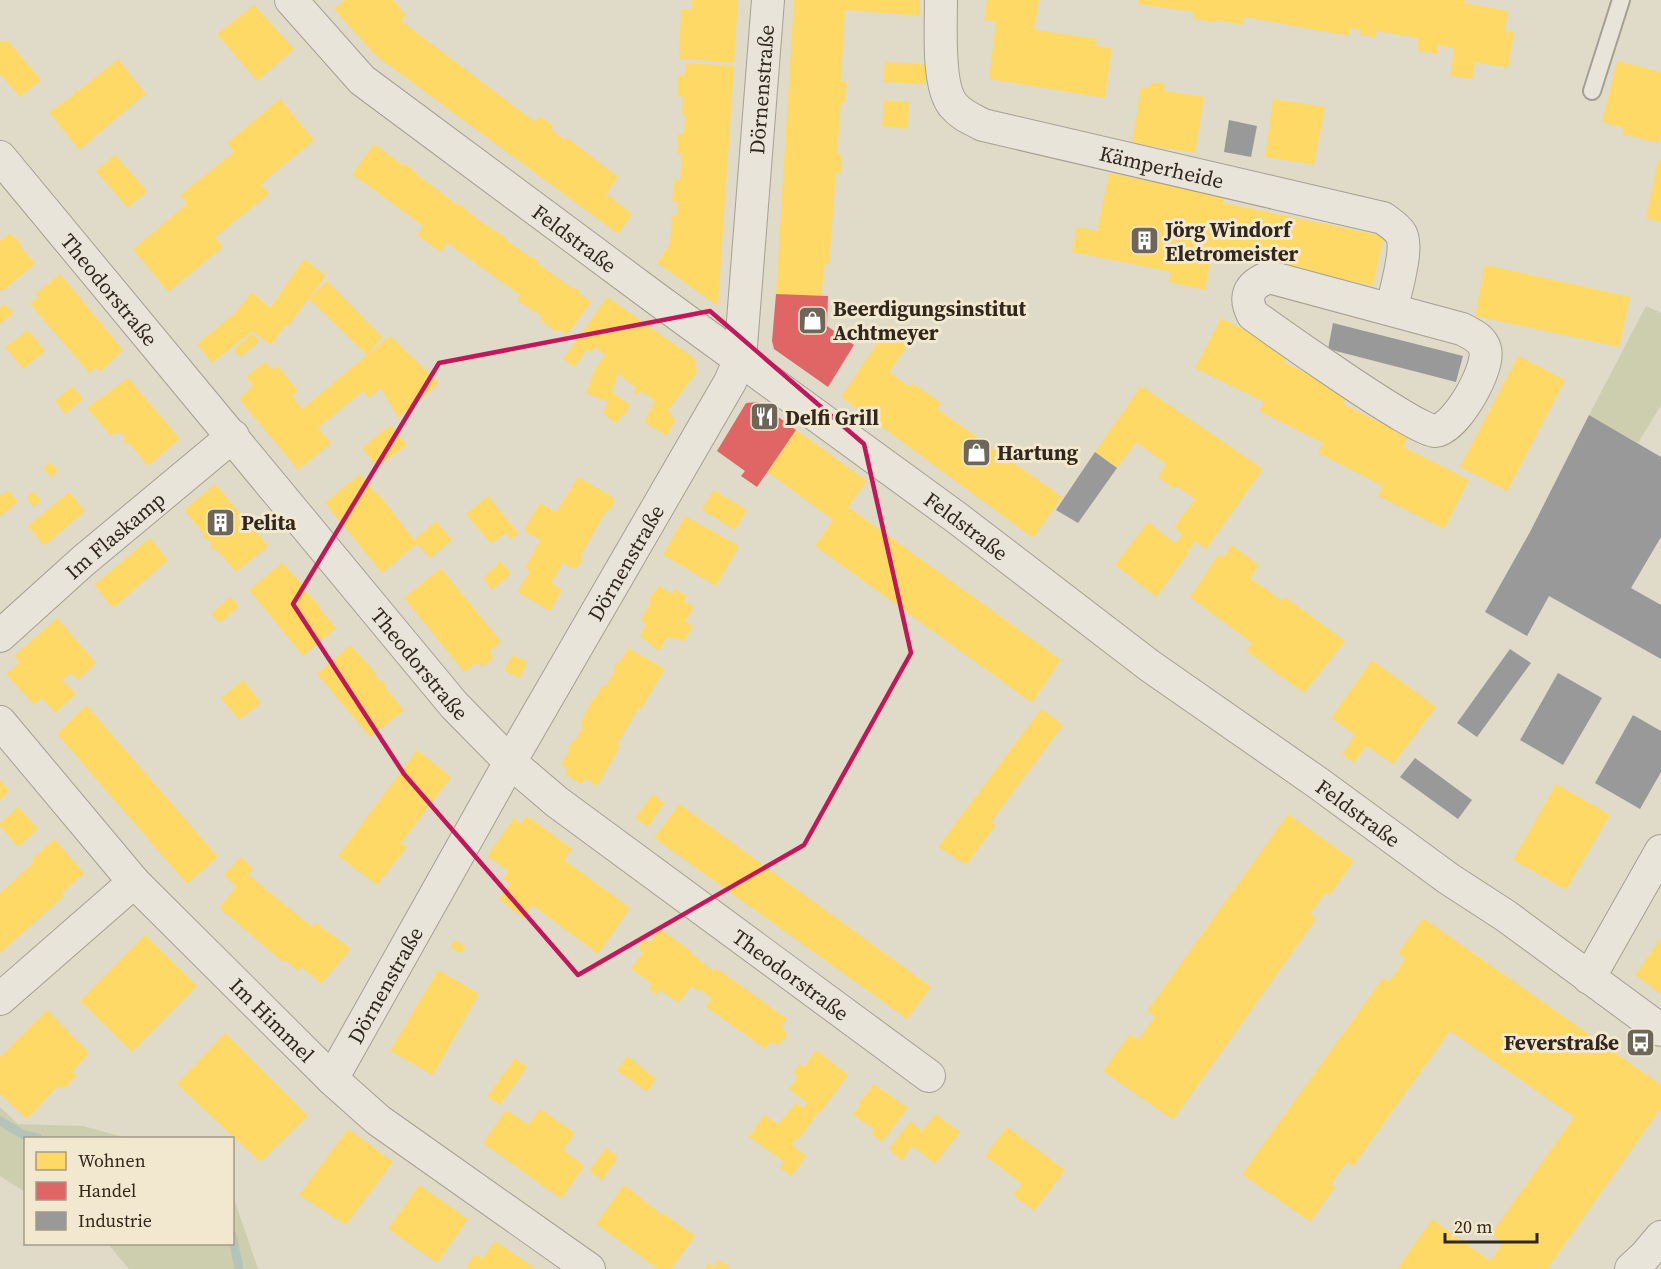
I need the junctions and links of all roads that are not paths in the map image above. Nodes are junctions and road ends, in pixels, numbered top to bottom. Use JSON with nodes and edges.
{"nodes":[{"id":1,"x":291,"y":0,"type":"edge"},
{"id":2,"x":768,"y":0,"type":"edge"},
{"id":3,"x":941,"y":0,"type":"edge"},
{"id":4,"x":1621,"y":0,"type":"edge"},
{"id":5,"x":1592,"y":91,"type":"dead end"},
{"id":6,"x":0,"y":157,"type":"edge"},
{"id":7,"x":1392,"y":309,"type":"junction"},
{"id":8,"x":740,"y":359,"type":"junction"},
{"id":9,"x":232,"y":436,"type":"junction"},
{"id":10,"x":0,"y":636,"type":"edge"},
{"id":11,"x":0,"y":722,"type":"edge"},
{"id":12,"x":510,"y":762,"type":"junction"},
{"id":13,"x":1661,"y":851,"type":"edge"},
{"id":14,"x":135,"y":882,"type":"junction"},
{"id":15,"x":1589,"y":978,"type":"junction"},
{"id":16,"x":0,"y":999,"type":"edge"},
{"id":17,"x":1661,"y":1030,"type":"edge"},
{"id":18,"x":929,"y":1076,"type":"dead end"},
{"id":19,"x":332,"y":1079,"type":"junction"},
{"id":20,"x":589,"y":1269,"type":"edge"}],
"edges":[{"from":1,"to":8,"type":"street","name":"Feldstraße"},
{"from":2,"to":8,"type":"street","name":"Dörnenstraße"},
{"from":3,"to":7,"type":"street","name":"Kämperheide"},
{"from":4,"to":5,"type":"lane"},
{"from":6,"to":9,"type":"street","name":"Theodorstraße"},
{"from":7,"to":7,"type":"street"},
{"from":8,"to":12,"type":"street","name":"Dörnenstraße"},
{"from":8,"to":15,"type":"street","name":"Feldstraße"},
{"from":9,"to":10,"type":"street","name":"Im Flaskamp"},
{"from":9,"to":12,"type":"street","name":"Theodorstraße"},
{"from":11,"to":14,"type":"street","name":"Im Himmel"},
{"from":12,"to":18,"type":"street","name":"Theodorstraße"},
{"from":12,"to":19,"type":"street","name":"Dörnenstraße"},
{"from":13,"to":15,"type":"street"},
{"from":14,"to":16,"type":"street"},
{"from":14,"to":19,"type":"street","name":"Im Himmel"},
{"from":15,"to":17,"type":"street","name":"Feldstraße"},
{"from":19,"to":20,"type":"street","name":"Im Himmel"}]}
